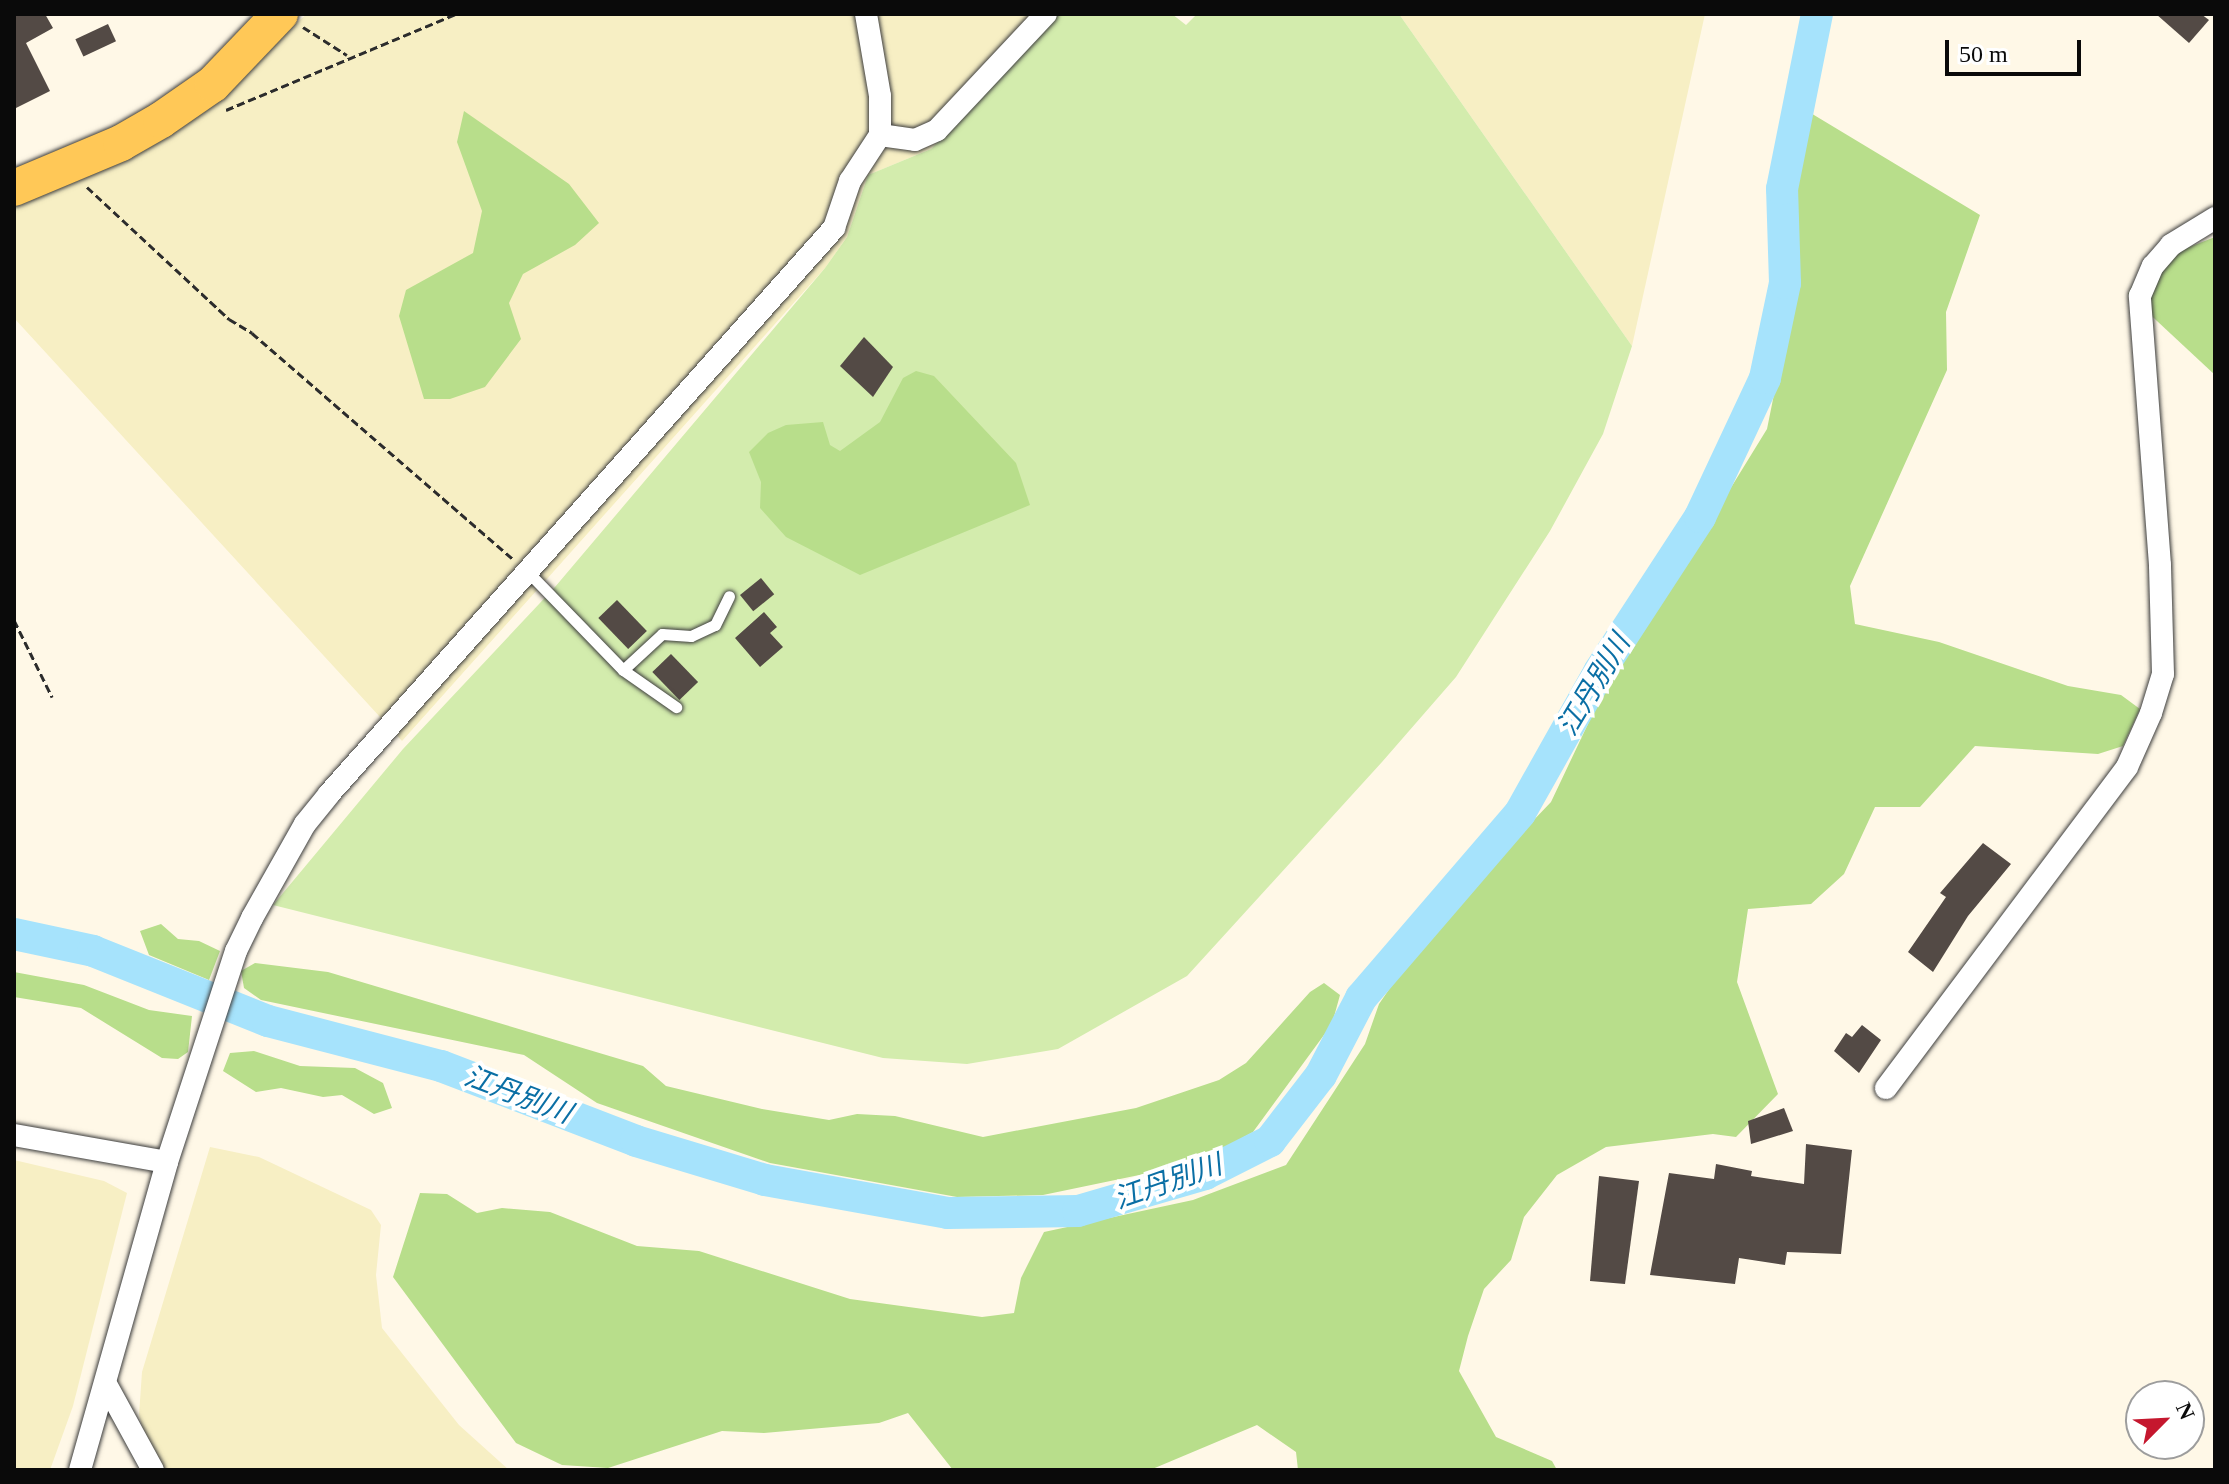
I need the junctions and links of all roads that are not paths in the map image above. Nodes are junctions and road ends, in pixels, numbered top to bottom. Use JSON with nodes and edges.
{"nodes":[{"id":1,"x":866,"y":14,"type":"edge"},
{"id":2,"x":1046,"y":14,"type":"edge"},
{"id":3,"x":288,"y":18,"type":"edge"},
{"id":4,"x":880,"y":135,"type":"junction"},
{"id":5,"x":14,"y":188,"type":"edge"},
{"id":6,"x":2215,"y":218,"type":"edge"},
{"id":7,"x":528,"y":572,"type":"junction"},
{"id":8,"x":729,"y":596,"type":"dead end"},
{"id":9,"x":623,"y":670,"type":"junction"},
{"id":10,"x":676,"y":707,"type":"dead end"},
{"id":11,"x":1886,"y":1088,"type":"dead end"},
{"id":12,"x":14,"y":1135,"type":"edge"},
{"id":13,"x":167,"y":1162,"type":"junction"},
{"id":14,"x":107,"y":1386,"type":"junction"},
{"id":15,"x":80,"y":1470,"type":"edge"},
{"id":16,"x":153,"y":1470,"type":"edge"}],
"edges":[{"from":1,"to":4,"type":"street"},
{"from":2,"to":4,"type":"street"},
{"from":3,"to":5,"type":"main road"},
{"from":4,"to":7,"type":"street"},
{"from":6,"to":11,"type":"street"},
{"from":7,"to":9,"type":"lane"},
{"from":7,"to":13,"type":"street"},
{"from":8,"to":9,"type":"lane"},
{"from":9,"to":10,"type":"lane"},
{"from":12,"to":13,"type":"street"},
{"from":13,"to":14,"type":"street"},
{"from":14,"to":15,"type":"street"},
{"from":14,"to":16,"type":"street"}]}
